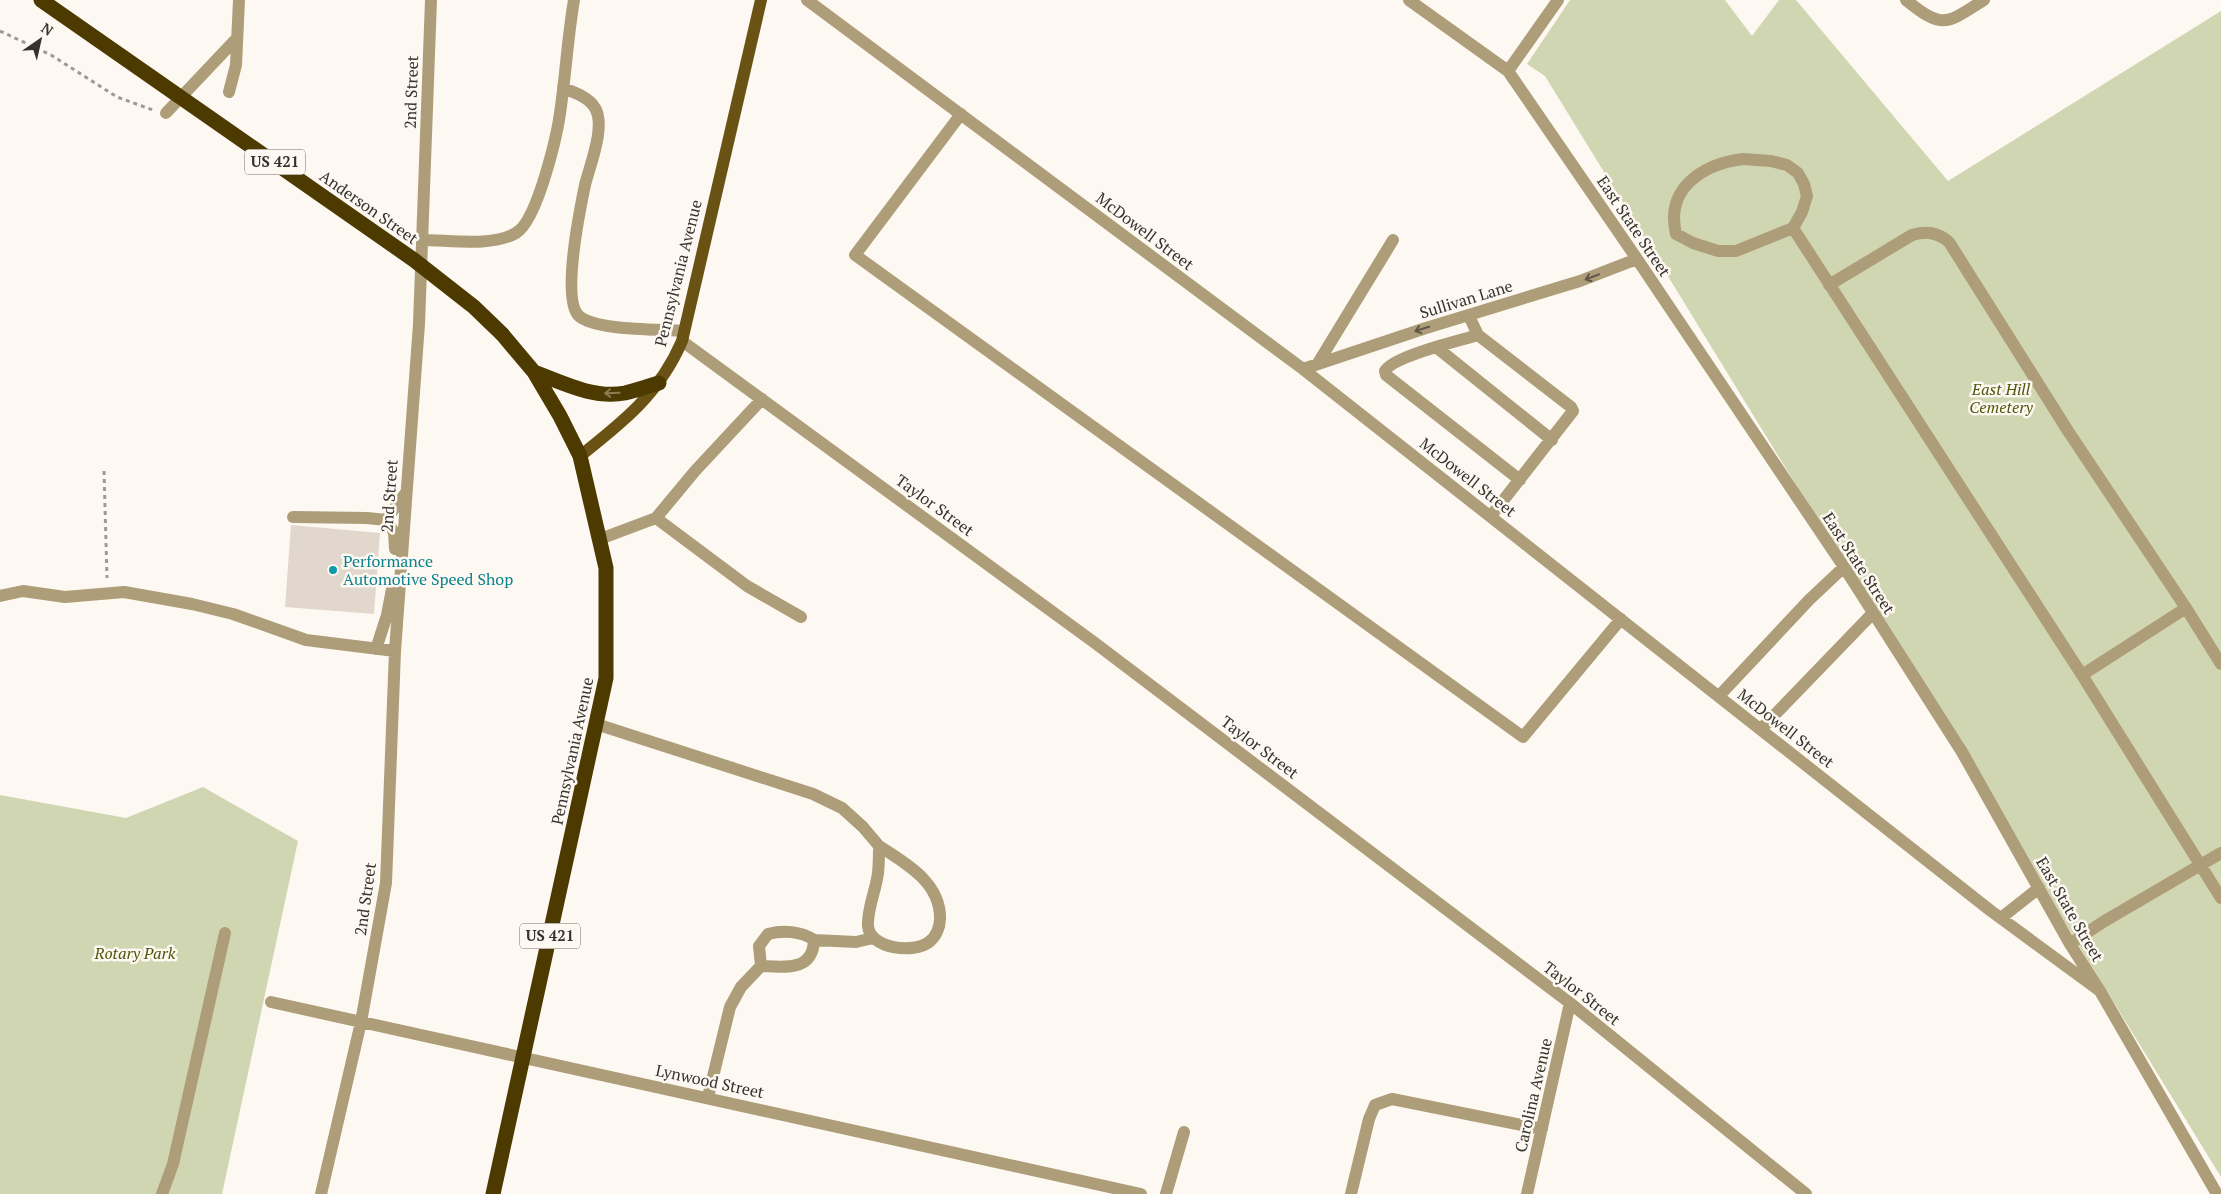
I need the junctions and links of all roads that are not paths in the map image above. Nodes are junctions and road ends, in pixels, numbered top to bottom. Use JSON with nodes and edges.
{"nodes":[{"id":1,"x":41,"y":0,"type":"edge"},
{"id":2,"x":240,"y":0,"type":"edge"},
{"id":3,"x":431,"y":0,"type":"edge"},
{"id":4,"x":574,"y":0,"type":"edge"},
{"id":5,"x":761,"y":0,"type":"edge"},
{"id":6,"x":807,"y":0,"type":"edge"},
{"id":7,"x":1409,"y":0,"type":"edge"},
{"id":8,"x":1558,"y":0,"type":"edge"},
{"id":9,"x":1906,"y":0,"type":"edge"},
{"id":10,"x":1984,"y":0,"type":"edge"},
{"id":11,"x":237,"y":38,"type":"junction"},
{"id":12,"x":1508,"y":71,"type":"junction"},
{"id":13,"x":563,"y":88,"type":"junction"},
{"id":14,"x":229,"y":92,"type":"dead end"},
{"id":15,"x":166,"y":113,"type":"road end"},
{"id":16,"x":960,"y":114,"type":"junction"},
{"id":17,"x":1793,"y":228,"type":"junction"},
{"id":18,"x":422,"y":240,"type":"junction"},
{"id":19,"x":1393,"y":240,"type":"dead end"},
{"id":20,"x":1637,"y":259,"type":"junction"},
{"id":21,"x":1829,"y":285,"type":"junction"},
{"id":22,"x":1469,"y":316,"type":"junction"},
{"id":23,"x":1478,"y":335,"type":"junction"},
{"id":24,"x":683,"y":336,"type":"junction"},
{"id":25,"x":1436,"y":347,"type":"junction"},
{"id":26,"x":1318,"y":363,"type":"junction"},
{"id":27,"x":1303,"y":368,"type":"junction"},
{"id":28,"x":534,"y":372,"type":"junction"},
{"id":29,"x":659,"y":382,"type":"junction"},
{"id":30,"x":762,"y":399,"type":"junction"},
{"id":31,"x":1552,"y":440,"type":"junction"},
{"id":32,"x":580,"y":456,"type":"junction"},
{"id":33,"x":1520,"y":480,"type":"junction"},
{"id":34,"x":405,"y":494,"type":"junction"},
{"id":35,"x":1490,"y":516,"type":"junction"},
{"id":36,"x":292,"y":517,"type":"dead end"},
{"id":37,"x":656,"y":518,"type":"junction"},
{"id":38,"x":386,"y":520,"type":"junction"},
{"id":39,"x":600,"y":540,"type":"junction"},
{"id":40,"x":1844,"y":567,"type":"junction"},
{"id":41,"x":0,"y":596,"type":"edge"},
{"id":42,"x":2186,"y":608,"type":"junction"},
{"id":43,"x":1873,"y":612,"type":"junction"},
{"id":44,"x":801,"y":617,"type":"dead end"},
{"id":45,"x":1621,"y":619,"type":"junction"},
{"id":46,"x":376,"y":649,"type":"junction"},
{"id":47,"x":395,"y":651,"type":"junction"},
{"id":48,"x":2221,"y":664,"type":"edge"},
{"id":49,"x":2082,"y":675,"type":"junction"},
{"id":50,"x":1719,"y":696,"type":"junction"},
{"id":51,"x":596,"y":724,"type":"junction"},
{"id":52,"x":1760,"y":729,"type":"junction"},
{"id":53,"x":879,"y":846,"type":"junction"},
{"id":54,"x":2221,"y":853,"type":"edge"},
{"id":55,"x":2201,"y":865,"type":"junction"},
{"id":56,"x":2039,"y":888,"type":"junction"},
{"id":57,"x":2221,"y":898,"type":"edge"},
{"id":58,"x":2002,"y":918,"type":"junction"},
{"id":59,"x":225,"y":933,"type":"dead end"},
{"id":60,"x":873,"y":938,"type":"junction"},
{"id":61,"x":814,"y":940,"type":"junction"},
{"id":62,"x":2070,"y":944,"type":"junction"},
{"id":63,"x":761,"y":966,"type":"junction"},
{"id":64,"x":2100,"y":991,"type":"junction"},
{"id":65,"x":270,"y":1002,"type":"dead end"},
{"id":66,"x":1570,"y":1003,"type":"junction"},
{"id":67,"x":362,"y":1022,"type":"junction"},
{"id":68,"x":523,"y":1057,"type":"junction"},
{"id":69,"x":708,"y":1097,"type":"junction"},
{"id":70,"x":1542,"y":1129,"type":"junction"},
{"id":71,"x":1184,"y":1132,"type":"dead end"},
{"id":72,"x":162,"y":1194,"type":"edge"},
{"id":73,"x":321,"y":1194,"type":"edge"},
{"id":74,"x":493,"y":1194,"type":"edge"},
{"id":75,"x":1141,"y":1194,"type":"edge"},
{"id":76,"x":1166,"y":1194,"type":"edge"},
{"id":77,"x":1351,"y":1194,"type":"edge"},
{"id":78,"x":1527,"y":1194,"type":"edge"},
{"id":79,"x":1806,"y":1194,"type":"edge"},
{"id":80,"x":2217,"y":1194,"type":"edge"}],
"edges":[{"from":1,"to":28,"type":"highway","name":"Anderson Street","number":"US 421","bridge":true},
{"from":2,"to":11,"type":"street"},
{"from":3,"to":18,"type":"street","name":"2nd Street"},
{"from":4,"to":13,"type":"street"},
{"from":5,"to":24,"type":"main road","name":"Pennsylvania Avenue"},
{"from":6,"to":16,"type":"street","name":"McDowell Street"},
{"from":7,"to":12,"type":"street","name":"East State Street"},
{"from":8,"to":12,"type":"street"},
{"from":9,"to":10,"type":"street"},
{"from":11,"to":14,"type":"street"},
{"from":11,"to":15,"type":"street"},
{"from":12,"to":20,"type":"street","name":"East State Street"},
{"from":13,"to":18,"type":"street"},
{"from":13,"to":24,"type":"street"},
{"from":16,"to":27,"type":"street","name":"McDowell Street"},
{"from":16,"to":45,"type":"street"},
{"from":17,"to":17,"type":"street"},
{"from":17,"to":21,"type":"street"},
{"from":18,"to":34,"type":"street","name":"2nd Street"},
{"from":19,"to":26,"type":"street"},
{"from":20,"to":22,"type":"street","name":"Sullivan Lane","one_way":true},
{"from":20,"to":40,"type":"street","name":"East State Street"},
{"from":21,"to":42,"type":"street"},
{"from":21,"to":49,"type":"street"},
{"from":22,"to":23,"type":"street"},
{"from":22,"to":26,"type":"street","name":"Sullivan Lane","one_way":true},
{"from":23,"to":25,"type":"street"},
{"from":23,"to":31,"type":"street"},
{"from":24,"to":29,"type":"main road","name":"Pennsylvania Avenue"},
{"from":24,"to":30,"type":"street","name":"Taylor Street"},
{"from":25,"to":31,"type":"street"},
{"from":25,"to":33,"type":"street"},
{"from":26,"to":27,"type":"street","name":"Sullivan Lane"},
{"from":27,"to":35,"type":"street","name":"McDowell Street"},
{"from":29,"to":28,"type":"highway","one_way":true},
{"from":28,"to":32,"type":"highway","name":"Anderson Street","number":"US 421"},
{"from":29,"to":32,"type":"main road","name":"Pennsylvania Avenue"},
{"from":30,"to":37,"type":"street"},
{"from":30,"to":66,"type":"street","name":"Taylor Street"},
{"from":31,"to":33,"type":"street"},
{"from":32,"to":39,"type":"highway","name":"Pennsylvania Avenue","number":"US 421"},
{"from":33,"to":35,"type":"street"},
{"from":34,"to":38,"type":"street"},
{"from":34,"to":47,"type":"street","name":"2nd Street"},
{"from":35,"to":45,"type":"street","name":"McDowell Street"},
{"from":36,"to":38,"type":"street"},
{"from":37,"to":39,"type":"street"},
{"from":37,"to":44,"type":"street"},
{"from":38,"to":46,"type":"street"},
{"from":39,"to":51,"type":"highway","name":"Pennsylvania Avenue","number":"US 421"},
{"from":40,"to":43,"type":"street","name":"East State Street"},
{"from":40,"to":50,"type":"street"},
{"from":41,"to":46,"type":"street"},
{"from":42,"to":48,"type":"street"},
{"from":42,"to":49,"type":"street"},
{"from":43,"to":52,"type":"street"},
{"from":43,"to":56,"type":"street","name":"East State Street"},
{"from":45,"to":50,"type":"street","name":"McDowell Street"},
{"from":46,"to":47,"type":"street"},
{"from":47,"to":67,"type":"street","name":"2nd Street"},
{"from":49,"to":55,"type":"street"},
{"from":50,"to":52,"type":"street","name":"McDowell Street"},
{"from":51,"to":53,"type":"street"},
{"from":51,"to":68,"type":"highway","name":"Pennsylvania Avenue","number":"US 421"},
{"from":52,"to":58,"type":"street","name":"McDowell Street"},
{"from":53,"to":60,"type":"street"},
{"from":53,"to":60,"type":"street"},
{"from":54,"to":55,"type":"street"},
{"from":55,"to":57,"type":"street"},
{"from":55,"to":62,"type":"street"},
{"from":56,"to":58,"type":"street"},
{"from":56,"to":62,"type":"street","name":"East State Street"},
{"from":58,"to":64,"type":"street","name":"McDowell Street"},
{"from":59,"to":72,"type":"street"},
{"from":60,"to":61,"type":"street"},
{"from":61,"to":63,"type":"street"},
{"from":61,"to":63,"type":"street"},
{"from":62,"to":64,"type":"street","name":"East State Street"},
{"from":63,"to":69,"type":"street"},
{"from":64,"to":80,"type":"street","name":"East State Street"},
{"from":65,"to":67,"type":"street","name":"Lynwood Street"},
{"from":66,"to":70,"type":"street","name":"Carolina Avenue"},
{"from":66,"to":79,"type":"street","name":"Taylor Street"},
{"from":67,"to":68,"type":"street","name":"Lynwood Street"},
{"from":67,"to":73,"type":"street","name":"2nd Street"},
{"from":68,"to":69,"type":"street","name":"Lynwood Street"},
{"from":68,"to":74,"type":"highway","name":"Pennsylvania Avenue","number":"US 421"},
{"from":69,"to":75,"type":"street","name":"Lynwood Street"},
{"from":70,"to":77,"type":"street"},
{"from":70,"to":78,"type":"street","name":"Carolina Avenue"},
{"from":71,"to":76,"type":"street"}]}
